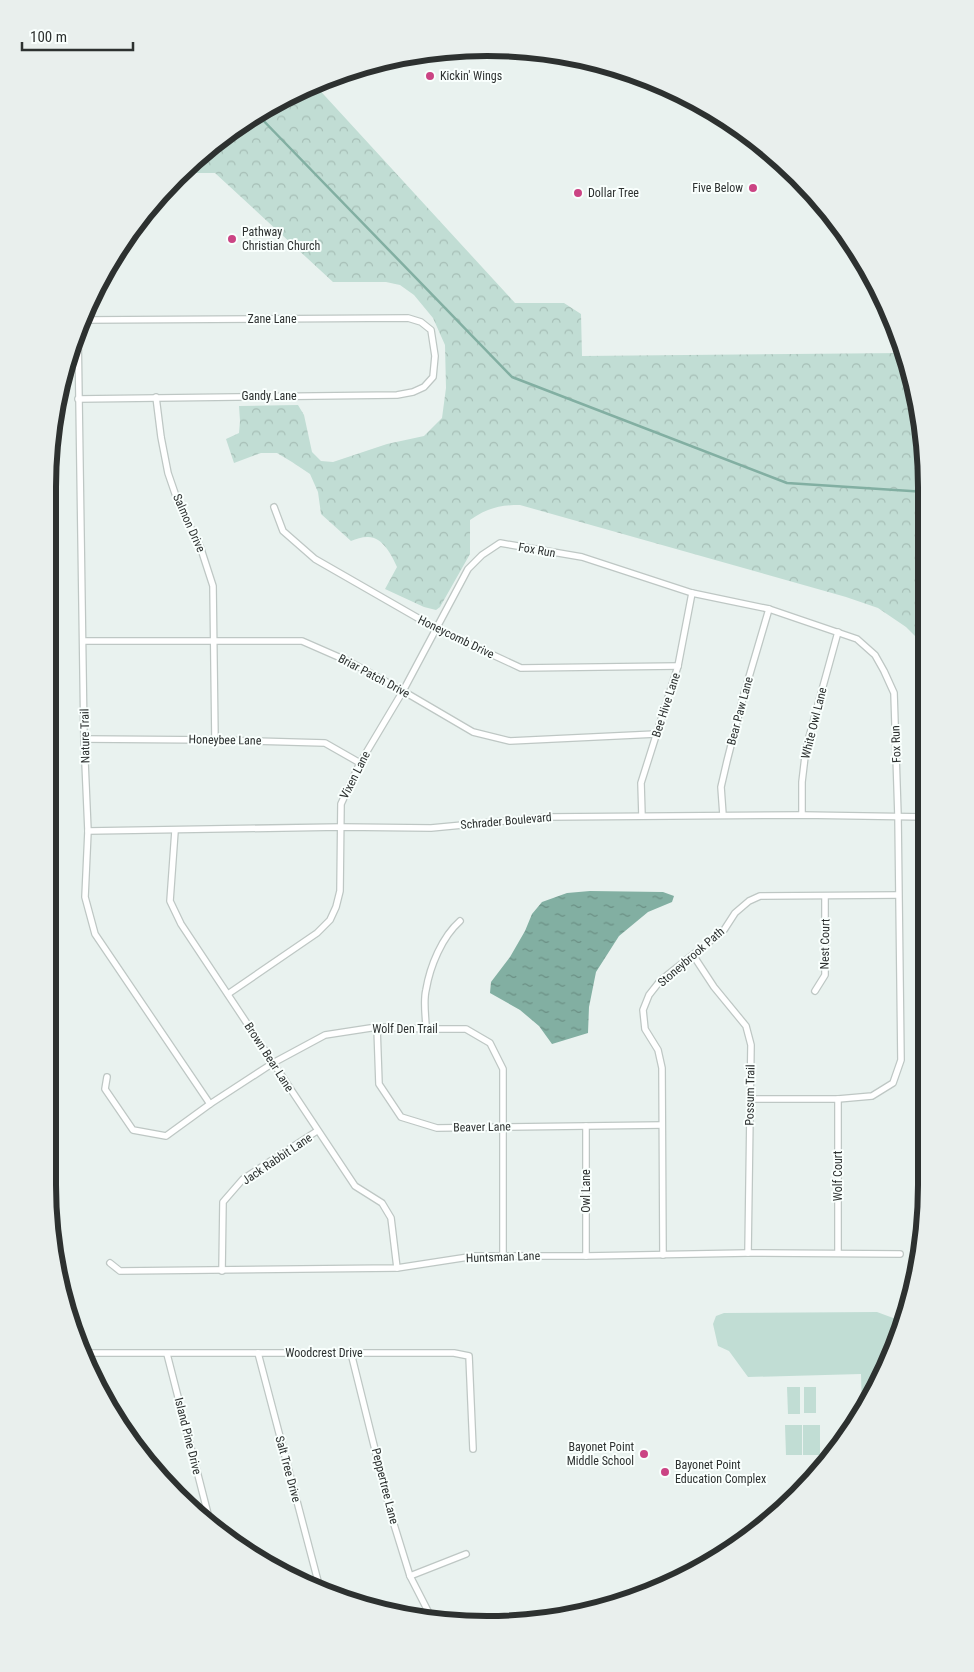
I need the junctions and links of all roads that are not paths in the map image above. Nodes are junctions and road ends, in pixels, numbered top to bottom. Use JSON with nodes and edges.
{"nodes":[{"id":1,"x":90,"y":320,"type":"edge"},
{"id":2,"x":78,"y":352,"type":"edge"},
{"id":3,"x":435,"y":356,"type":"joint"},
{"id":4,"x":156,"y":397,"type":"junction"},
{"id":5,"x":78,"y":399,"type":"junction"},
{"id":6,"x":274,"y":507,"type":"dead end"},
{"id":7,"x":500,"y":543,"type":"joint"},
{"id":8,"x":692,"y":592,"type":"junction"},
{"id":9,"x":769,"y":609,"type":"junction"},
{"id":10,"x":437,"y":629,"type":"junction"},
{"id":11,"x":838,"y":632,"type":"junction"},
{"id":12,"x":84,"y":641,"type":"junction"},
{"id":13,"x":214,"y":642,"type":"junction"},
{"id":14,"x":678,"y":666,"type":"junction"},
{"id":15,"x":403,"y":691,"type":"junction"},
{"id":16,"x":656,"y":734,"type":"junction"},
{"id":17,"x":84,"y":740,"type":"junction"},
{"id":18,"x":216,"y":740,"type":"junction"},
{"id":19,"x":360,"y":763,"type":"junction"},
{"id":20,"x":723,"y":815,"type":"junction"},
{"id":21,"x":802,"y":815,"type":"junction"},
{"id":22,"x":642,"y":816,"type":"junction"},
{"id":23,"x":898,"y":816,"type":"junction"},
{"id":24,"x":918,"y":816,"type":"edge"},
{"id":25,"x":340,"y":827,"type":"junction"},
{"id":26,"x":88,"y":831,"type":"junction"},
{"id":27,"x":175,"y":831,"type":"junction"},
{"id":28,"x":898,"y":894,"type":"junction"},
{"id":29,"x":825,"y":896,"type":"junction"},
{"id":30,"x":460,"y":921,"type":"dead end"},
{"id":31,"x":693,"y":955,"type":"junction"},
{"id":32,"x":815,"y":991,"type":"dead end"},
{"id":33,"x":228,"y":994,"type":"junction"},
{"id":34,"x":377,"y":1027,"type":"junction"},
{"id":35,"x":426,"y":1029,"type":"junction"},
{"id":36,"x":274,"y":1063,"type":"junction"},
{"id":37,"x":107,"y":1077,"type":"dead end"},
{"id":38,"x":750,"y":1099,"type":"junction"},
{"id":39,"x":838,"y":1099,"type":"junction"},
{"id":40,"x":210,"y":1104,"type":"junction"},
{"id":41,"x":662,"y":1125,"type":"junction"},
{"id":42,"x":503,"y":1126,"type":"junction"},
{"id":43,"x":586,"y":1126,"type":"junction"},
{"id":44,"x":317,"y":1132,"type":"junction"},
{"id":45,"x":748,"y":1253,"type":"junction"},
{"id":46,"x":838,"y":1253,"type":"junction"},
{"id":47,"x":900,"y":1254,"type":"dead end"},
{"id":48,"x":663,"y":1255,"type":"junction"},
{"id":49,"x":503,"y":1256,"type":"junction"},
{"id":50,"x":586,"y":1256,"type":"junction"},
{"id":51,"x":110,"y":1263,"type":"dead end"},
{"id":52,"x":397,"y":1268,"type":"junction"},
{"id":53,"x":222,"y":1271,"type":"junction"},
{"id":54,"x":90,"y":1353,"type":"edge"},
{"id":55,"x":258,"y":1353,"type":"junction"},
{"id":56,"x":352,"y":1353,"type":"junction"},
{"id":57,"x":167,"y":1354,"type":"junction"},
{"id":58,"x":473,"y":1449,"type":"dead end"},
{"id":59,"x":208,"y":1513,"type":"edge"},
{"id":60,"x":466,"y":1554,"type":"dead end"},
{"id":61,"x":410,"y":1576,"type":"junction"},
{"id":62,"x":316,"y":1580,"type":"edge"},
{"id":63,"x":428,"y":1612,"type":"edge"}],
"edges":[{"from":1,"to":3,"type":"street","name":"Zane Lane"},
{"from":2,"to":5,"type":"street","name":"Nature Trail"},
{"from":3,"to":4,"type":"street","name":"Gandy Lane"},
{"from":4,"to":5,"type":"street","name":"Gandy Lane"},
{"from":4,"to":13,"type":"street","name":"Salmon Drive"},
{"from":5,"to":12,"type":"street","name":"Nature Trail"},
{"from":6,"to":10,"type":"street","name":"Honeycomb Drive"},
{"from":7,"to":8,"type":"street","name":"Fox Run"},
{"from":7,"to":10,"type":"street","name":"Vixen Lane"},
{"from":8,"to":9,"type":"street","name":"Fox Run"},
{"from":8,"to":14,"type":"street","name":"Bee Hive Lane"},
{"from":9,"to":11,"type":"street","name":"Fox Run"},
{"from":9,"to":20,"type":"street","name":"Bear Paw Lane"},
{"from":10,"to":14,"type":"street","name":"Honeycomb Drive"},
{"from":10,"to":15,"type":"street","name":"Vixen Lane"},
{"from":11,"to":21,"type":"street","name":"White Owl Lane"},
{"from":11,"to":23,"type":"street","name":"Fox Run"},
{"from":12,"to":13,"type":"street","name":"Briar Patch Drive"},
{"from":12,"to":17,"type":"street","name":"Nature Trail"},
{"from":13,"to":15,"type":"street","name":"Briar Patch Drive"},
{"from":13,"to":18,"type":"street","name":"Salmon Drive"},
{"from":14,"to":16,"type":"street","name":"Bee Hive Lane"},
{"from":15,"to":16,"type":"street","name":"Briar Patch Drive"},
{"from":15,"to":19,"type":"street","name":"Vixen Lane"},
{"from":16,"to":22,"type":"street","name":"Bee Hive Lane"},
{"from":17,"to":18,"type":"street","name":"Honeybee Lane"},
{"from":17,"to":26,"type":"street","name":"Nature Trail"},
{"from":18,"to":19,"type":"street","name":"Honeybee Lane"},
{"from":19,"to":25,"type":"street","name":"Vixen Lane"},
{"from":20,"to":21,"type":"street","name":"Schrader Boulevard"},
{"from":20,"to":22,"type":"street","name":"Schrader Boulevard"},
{"from":21,"to":23,"type":"street","name":"Schrader Boulevard"},
{"from":22,"to":25,"type":"street","name":"Schrader Boulevard"},
{"from":23,"to":24,"type":"street","name":"Schrader Boulevard"},
{"from":23,"to":28,"type":"street","name":"Fox Run"},
{"from":25,"to":27,"type":"street","name":"Schrader Boulevard"},
{"from":25,"to":33,"type":"street","name":"Vixen Lane"},
{"from":26,"to":27,"type":"street","name":"Schrader Boulevard"},
{"from":26,"to":40,"type":"street","name":"Nature Trail"},
{"from":27,"to":33,"type":"street","name":"Brown Bear Lane"},
{"from":28,"to":29,"type":"street","name":"Stoneybrook Path"},
{"from":28,"to":39,"type":"street","name":"Fox Run"},
{"from":29,"to":31,"type":"street","name":"Stoneybrook Path"},
{"from":29,"to":32,"type":"street","name":"Nest Court"},
{"from":30,"to":35,"type":"street"},
{"from":31,"to":38,"type":"street","name":"Possum Trail"},
{"from":31,"to":41,"type":"street","name":"Stoneybrook Path"},
{"from":33,"to":36,"type":"street","name":"Brown Bear Lane"},
{"from":34,"to":35,"type":"street","name":"Wolf Den Trail"},
{"from":34,"to":36,"type":"street","name":"Wolf Den Trail"},
{"from":34,"to":42,"type":"street","name":"Beaver Lane"},
{"from":35,"to":42,"type":"street","name":"Wolf Den Trail"},
{"from":36,"to":40,"type":"street","name":"Wolf Den Trail"},
{"from":36,"to":44,"type":"street","name":"Brown Bear Lane"},
{"from":37,"to":40,"type":"street","name":"Wolf Den Trail"},
{"from":38,"to":39,"type":"street","name":"Fox Run"},
{"from":38,"to":45,"type":"street","name":"Possum Trail"},
{"from":39,"to":46,"type":"street","name":"Wolf Court"},
{"from":41,"to":43,"type":"street","name":"Beaver Lane"},
{"from":41,"to":48,"type":"street","name":"Stoneybrook Path"},
{"from":42,"to":43,"type":"street","name":"Beaver Lane"},
{"from":42,"to":49,"type":"street","name":"Wolf Den Trail"},
{"from":43,"to":50,"type":"street","name":"Owl Lane"},
{"from":44,"to":52,"type":"street","name":"Brown Bear Lane"},
{"from":44,"to":53,"type":"street","name":"Jack Rabbit Lane"},
{"from":45,"to":46,"type":"street","name":"Huntsman Lane"},
{"from":45,"to":48,"type":"street","name":"Huntsman Lane"},
{"from":46,"to":47,"type":"street","name":"Huntsman Lane"},
{"from":48,"to":50,"type":"street","name":"Huntsman Lane"},
{"from":49,"to":50,"type":"street","name":"Huntsman Lane"},
{"from":49,"to":52,"type":"street","name":"Huntsman Lane"},
{"from":51,"to":53,"type":"street","name":"Huntsman Lane"},
{"from":52,"to":53,"type":"street","name":"Huntsman Lane"},
{"from":54,"to":57,"type":"street","name":"Woodcrest Drive"},
{"from":55,"to":56,"type":"street","name":"Woodcrest Drive"},
{"from":55,"to":57,"type":"street","name":"Woodcrest Drive"},
{"from":55,"to":62,"type":"street","name":"Salt Tree Drive"},
{"from":56,"to":58,"type":"street","name":"Woodcrest Drive"},
{"from":56,"to":61,"type":"street","name":"Peppertree Lane"},
{"from":57,"to":59,"type":"street","name":"Island Pine Drive"},
{"from":60,"to":61,"type":"street"},
{"from":61,"to":63,"type":"street","name":"Peppertree Lane"}]}
